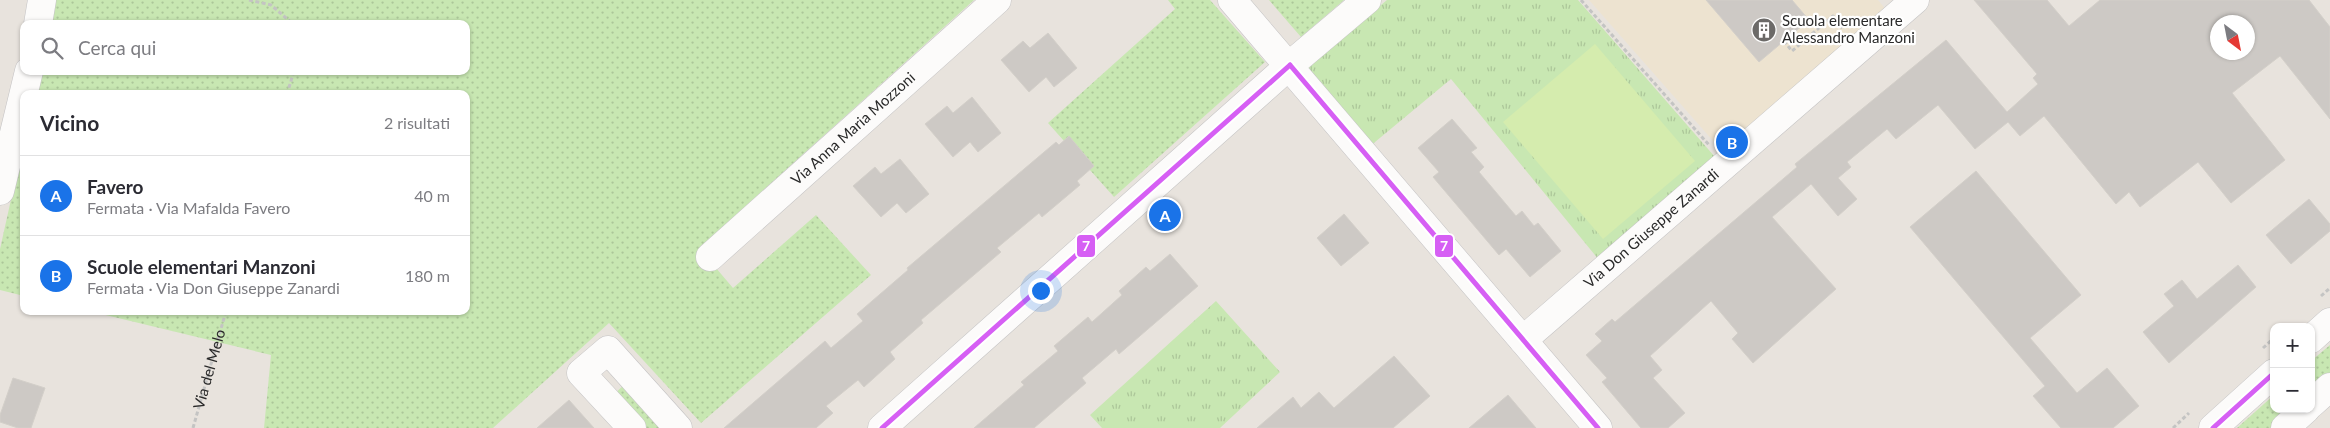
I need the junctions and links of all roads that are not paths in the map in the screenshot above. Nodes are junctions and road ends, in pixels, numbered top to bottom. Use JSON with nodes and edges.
{"nodes":[{"id":1,"x":42,"y":0,"type":"edge"},
{"id":2,"x":997,"y":0,"type":"edge"},
{"id":3,"x":1232,"y":0,"type":"edge"},
{"id":4,"x":1367,"y":0,"type":"edge"},
{"id":5,"x":1915,"y":0,"type":"edge"},
{"id":6,"x":39,"y":20,"type":"edge"},
{"id":7,"x":1290,"y":65,"type":"junction"},
{"id":8,"x":28,"y":75,"type":"edge"},
{"id":9,"x":24,"y":90,"type":"edge"},
{"id":10,"x":20,"y":108,"type":"edge"},
{"id":11,"x":0,"y":191,"type":"edge"},
{"id":12,"x":710,"y":257,"type":"dead end"},
{"id":13,"x":2330,"y":322,"type":"edge"},
{"id":14,"x":2315,"y":335,"type":"edge"},
{"id":15,"x":1523,"y":340,"type":"junction"},
{"id":16,"x":2270,"y":377,"type":"edge"},
{"id":17,"x":2330,"y":387,"type":"edge"},
{"id":18,"x":2315,"y":400,"type":"edge"},
{"id":19,"x":2302,"y":413,"type":"edge"},
{"id":20,"x":632,"y":428,"type":"edge"},
{"id":21,"x":678,"y":428,"type":"edge"},
{"id":22,"x":882,"y":428,"type":"edge"},
{"id":23,"x":1598,"y":428,"type":"edge"},
{"id":24,"x":2213,"y":428,"type":"edge"},
{"id":25,"x":2285,"y":428,"type":"edge"}],
"edges":[{"from":1,"to":6,"type":"street"},
{"from":2,"to":12,"type":"street","name":"Via Anna Maria Mozzoni"},
{"from":3,"to":7,"type":"street"},
{"from":4,"to":7,"type":"street"},
{"from":5,"to":15,"type":"street","name":"Via Don Giuseppe Zanardi"},
{"from":7,"to":15,"type":"street"},
{"from":7,"to":22,"type":"street"},
{"from":8,"to":9,"type":"street"},
{"from":10,"to":11,"type":"street"},
{"from":13,"to":14,"type":"street"},
{"from":15,"to":23,"type":"street"},
{"from":16,"to":24,"type":"street"},
{"from":17,"to":18,"type":"street"},
{"from":19,"to":25,"type":"street"},
{"from":20,"to":21,"type":"street"}]}
